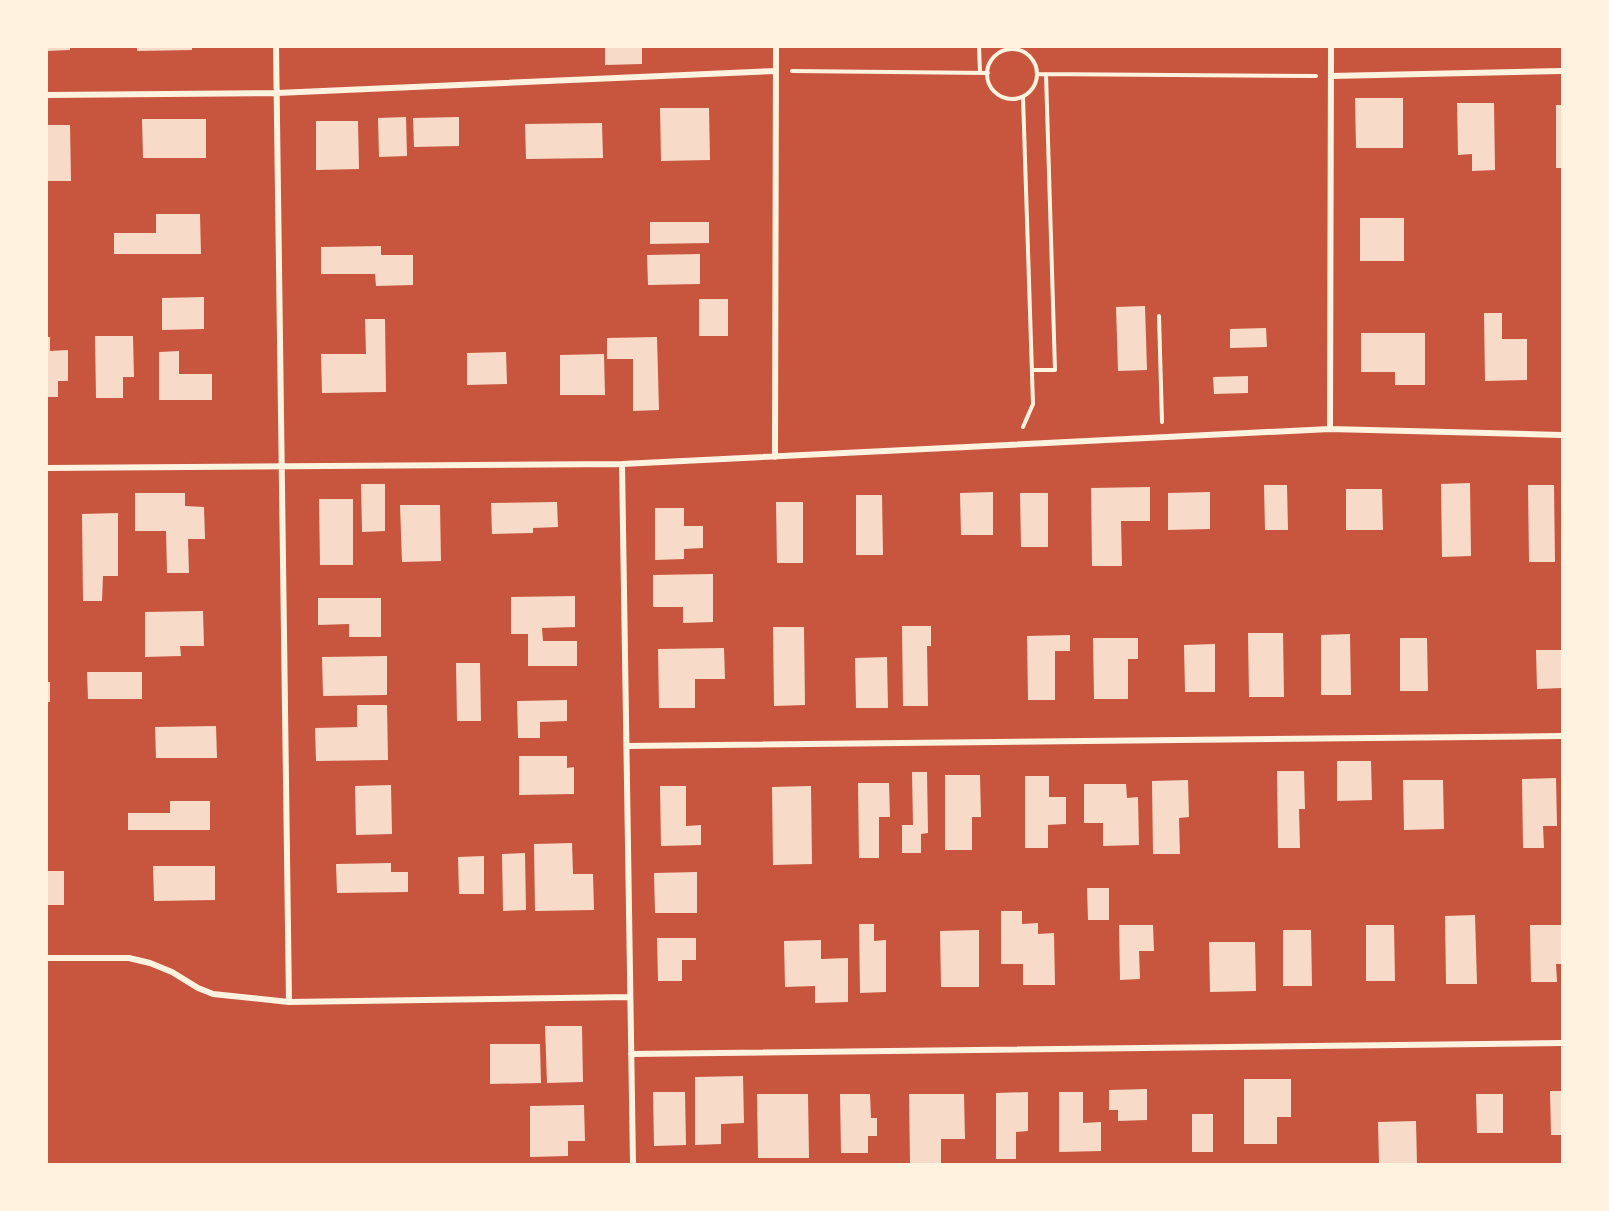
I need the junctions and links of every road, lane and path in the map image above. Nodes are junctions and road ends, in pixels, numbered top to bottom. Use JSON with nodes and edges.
{"nodes":[{"id":1,"x":276,"y":46,"type":"edge"},
{"id":2,"x":776,"y":46,"type":"edge"},
{"id":3,"x":979,"y":46,"type":"edge"},
{"id":4,"x":1331,"y":46,"type":"edge"},
{"id":5,"x":1002,"y":49,"type":"edge"},
{"id":6,"x":776,"y":71,"type":"junction"},
{"id":7,"x":1563,"y":71,"type":"edge"},
{"id":8,"x":980,"y":73,"type":"junction"},
{"id":9,"x":988,"y":73,"type":"junction"},
{"id":10,"x":1037,"y":74,"type":"junction"},
{"id":11,"x":1046,"y":74,"type":"junction"},
{"id":12,"x":1331,"y":76,"type":"junction"},
{"id":13,"x":277,"y":93,"type":"junction"},
{"id":14,"x":46,"y":95,"type":"edge"},
{"id":15,"x":1023,"y":97,"type":"junction"},
{"id":16,"x":1159,"y":316,"type":"dead end"},
{"id":17,"x":1032,"y":370,"type":"junction"},
{"id":18,"x":1330,"y":429,"type":"junction"},
{"id":19,"x":1563,"y":435,"type":"edge"},
{"id":20,"x":1163,"y":437,"type":"junction"},
{"id":21,"x":1015,"y":445,"type":"junction"},
{"id":22,"x":775,"y":457,"type":"junction"},
{"id":23,"x":622,"y":464,"type":"junction"},
{"id":24,"x":282,"y":466,"type":"junction"},
{"id":25,"x":46,"y":468,"type":"edge"},
{"id":26,"x":1563,"y":736,"type":"edge"},
{"id":27,"x":627,"y":746,"type":"junction"},
{"id":28,"x":46,"y":958,"type":"edge"},
{"id":29,"x":630,"y":997,"type":"junction"},
{"id":30,"x":289,"y":1002,"type":"junction"},
{"id":31,"x":1563,"y":1043,"type":"edge"},
{"id":32,"x":631,"y":1054,"type":"junction"},
{"id":33,"x":633,"y":1164,"type":"edge"}],
"edges":[{"from":1,"to":13,"type":"street"},
{"from":2,"to":6,"type":"street"},
{"from":3,"to":8,"type":"path"},
{"from":4,"to":12,"type":"street"},
{"from":5,"to":9,"type":"path"},
{"from":5,"to":10,"type":"path"},
{"from":6,"to":8,"type":"path"},
{"from":6,"to":13,"type":"street"},
{"from":6,"to":22,"type":"street"},
{"from":7,"to":12,"type":"street"},
{"from":8,"to":9,"type":"path"},
{"from":9,"to":15,"type":"path"},
{"from":10,"to":11,"type":"path"},
{"from":10,"to":15,"type":"path"},
{"from":11,"to":12,"type":"path"},
{"from":11,"to":17,"type":"path"},
{"from":12,"to":18,"type":"street"},
{"from":13,"to":14,"type":"street"},
{"from":13,"to":24,"type":"street"},
{"from":15,"to":17,"type":"path"},
{"from":16,"to":20,"type":"path"},
{"from":17,"to":21,"type":"path"},
{"from":18,"to":19,"type":"street"},
{"from":18,"to":20,"type":"street"},
{"from":20,"to":21,"type":"street"},
{"from":21,"to":22,"type":"street"},
{"from":22,"to":23,"type":"street"},
{"from":23,"to":24,"type":"street"},
{"from":23,"to":27,"type":"street"},
{"from":24,"to":25,"type":"street"},
{"from":24,"to":30,"type":"street"},
{"from":26,"to":27,"type":"street"},
{"from":27,"to":29,"type":"street"},
{"from":28,"to":30,"type":"street"},
{"from":29,"to":30,"type":"street"},
{"from":29,"to":32,"type":"street"},
{"from":31,"to":32,"type":"street"},
{"from":32,"to":33,"type":"street"}]}
